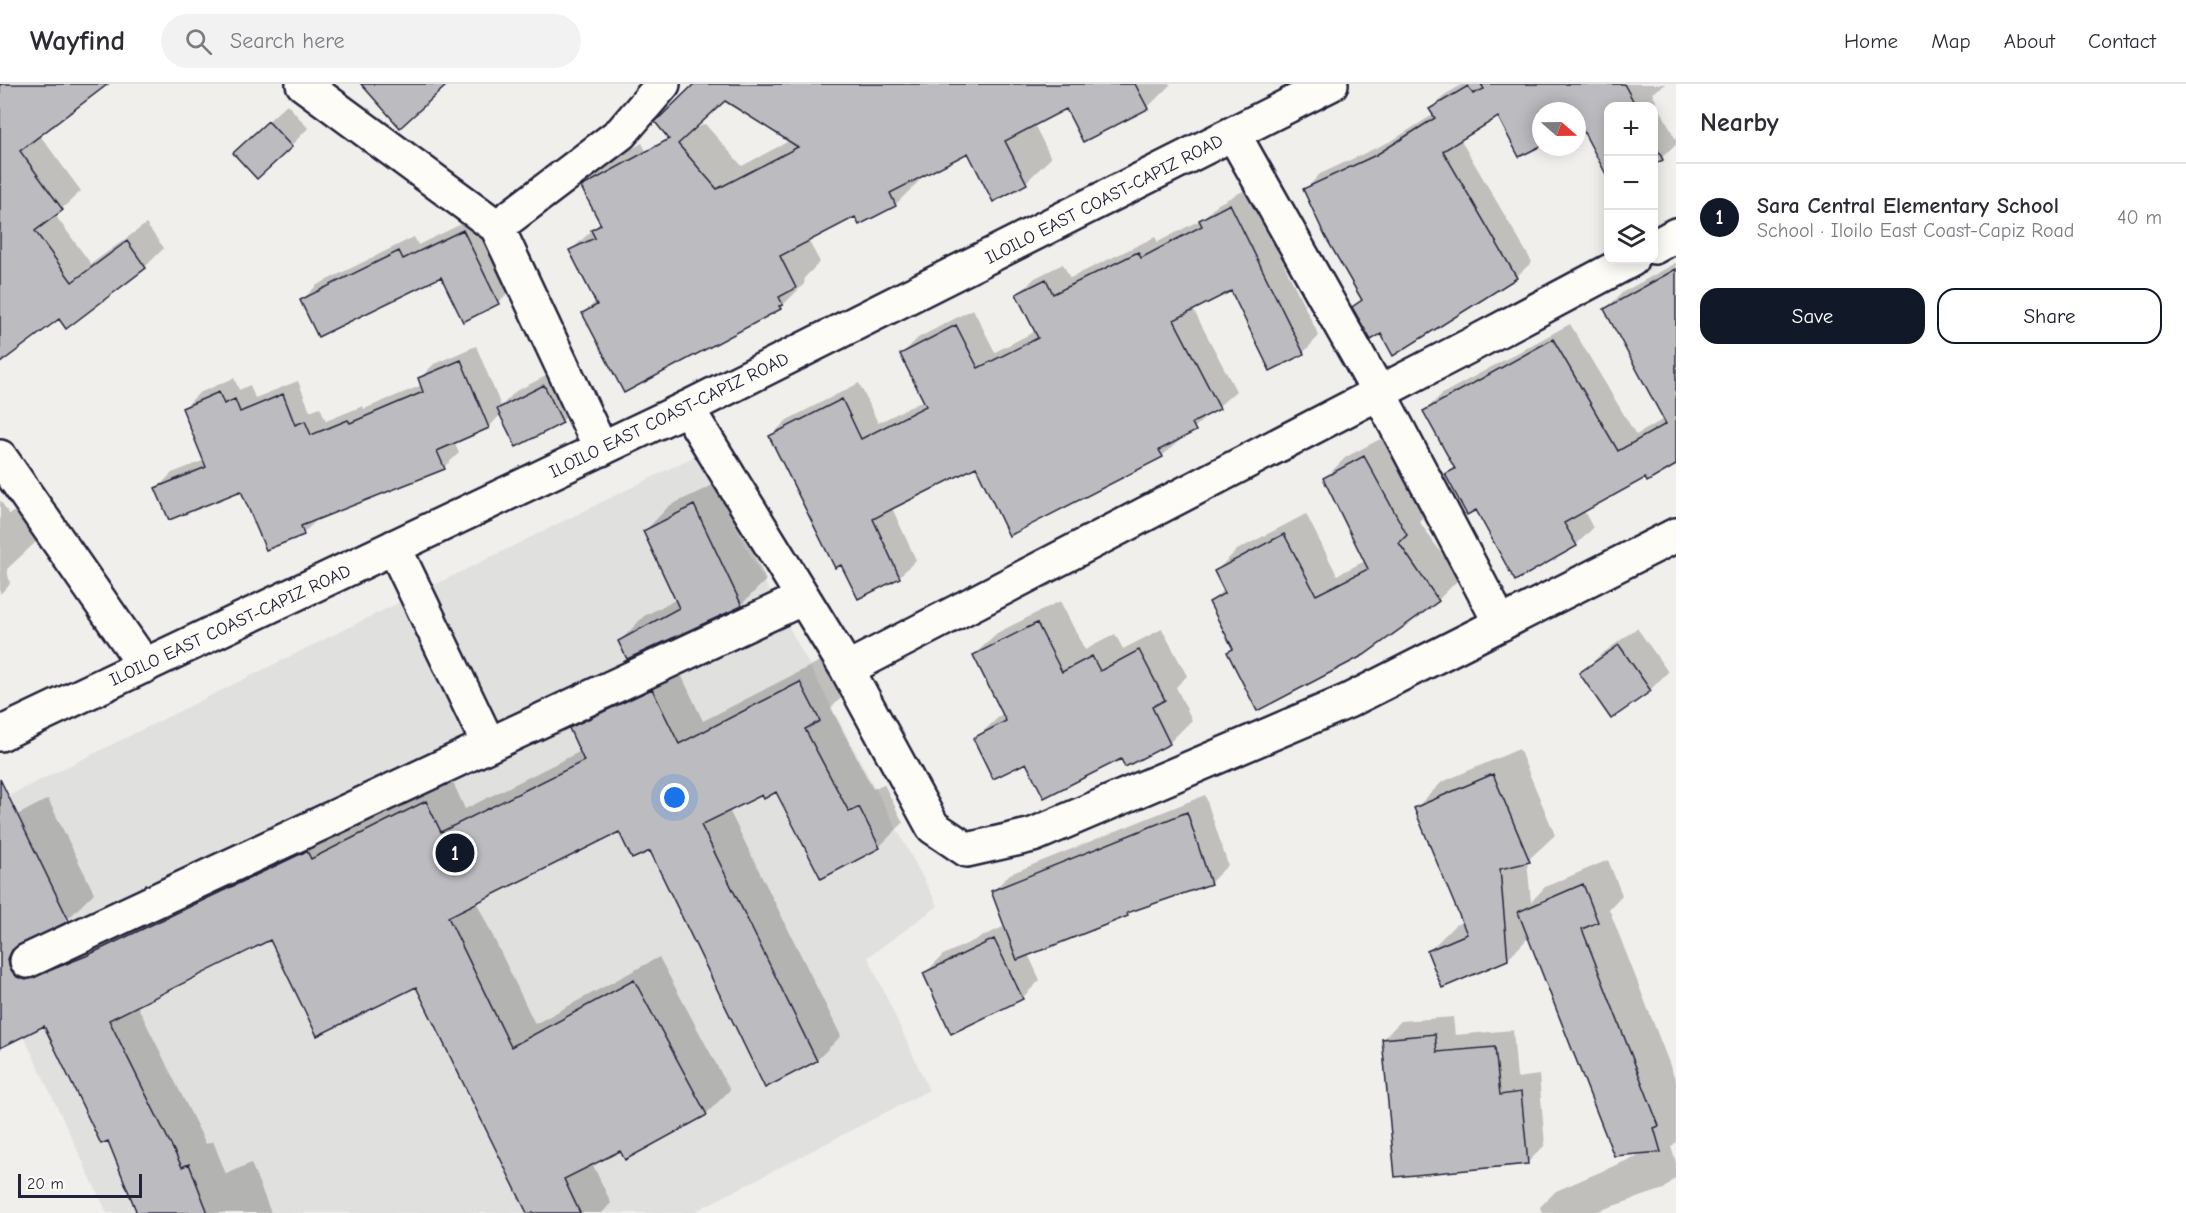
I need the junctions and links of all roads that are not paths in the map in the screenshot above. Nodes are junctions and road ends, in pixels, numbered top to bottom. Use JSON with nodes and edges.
{"nodes":[{"id":1,"x":303,"y":84,"type":"edge"},
{"id":2,"x":663,"y":84,"type":"edge"},
{"id":3,"x":1331,"y":84,"type":"edge"},
{"id":4,"x":1234,"y":135,"type":"junction"},
{"id":5,"x":497,"y":227,"type":"junction"},
{"id":6,"x":1676,"y":235,"type":"edge"},
{"id":7,"x":1658,"y":244,"type":"edge"},
{"id":8,"x":1623,"y":264,"type":"edge"},
{"id":9,"x":1379,"y":393,"type":"junction"},
{"id":10,"x":687,"y":408,"type":"junction"},
{"id":11,"x":601,"y":449,"type":"junction"},
{"id":12,"x":0,"y":457,"type":"edge"},
{"id":13,"x":1676,"y":535,"type":"edge"},
{"id":14,"x":394,"y":547,"type":"junction"},
{"id":15,"x":803,"y":598,"type":"junction"},
{"id":16,"x":1501,"y":624,"type":"junction"},
{"id":17,"x":145,"y":666,"type":"junction"},
{"id":18,"x":847,"y":669,"type":"junction"},
{"id":19,"x":0,"y":735,"type":"edge"},
{"id":20,"x":489,"y":745,"type":"junction"},
{"id":21,"x":27,"y":961,"type":"dead end"}],
"edges":[{"from":1,"to":5,"type":"street"},
{"from":2,"to":5,"type":"street"},
{"from":3,"to":4,"type":"street","name":"ILOILO EAST COAST-CAPIZ ROAD"},
{"from":4,"to":9,"type":"street"},
{"from":4,"to":10,"type":"street","name":"ILOILO EAST COAST-CAPIZ ROAD"},
{"from":5,"to":11,"type":"street"},
{"from":6,"to":7,"type":"street"},
{"from":8,"to":9,"type":"street"},
{"from":9,"to":16,"type":"street"},
{"from":9,"to":18,"type":"street"},
{"from":10,"to":11,"type":"street","name":"ILOILO EAST COAST-CAPIZ ROAD"},
{"from":10,"to":15,"type":"street"},
{"from":11,"to":14,"type":"street","name":"ILOILO EAST COAST-CAPIZ ROAD"},
{"from":12,"to":17,"type":"street"},
{"from":13,"to":16,"type":"street"},
{"from":14,"to":17,"type":"street","name":"ILOILO EAST COAST-CAPIZ ROAD"},
{"from":14,"to":20,"type":"street"},
{"from":15,"to":18,"type":"street"},
{"from":15,"to":20,"type":"street"},
{"from":16,"to":18,"type":"street"},
{"from":17,"to":19,"type":"street","name":"ILOILO EAST COAST-CAPIZ ROAD"},
{"from":20,"to":21,"type":"street"}]}
